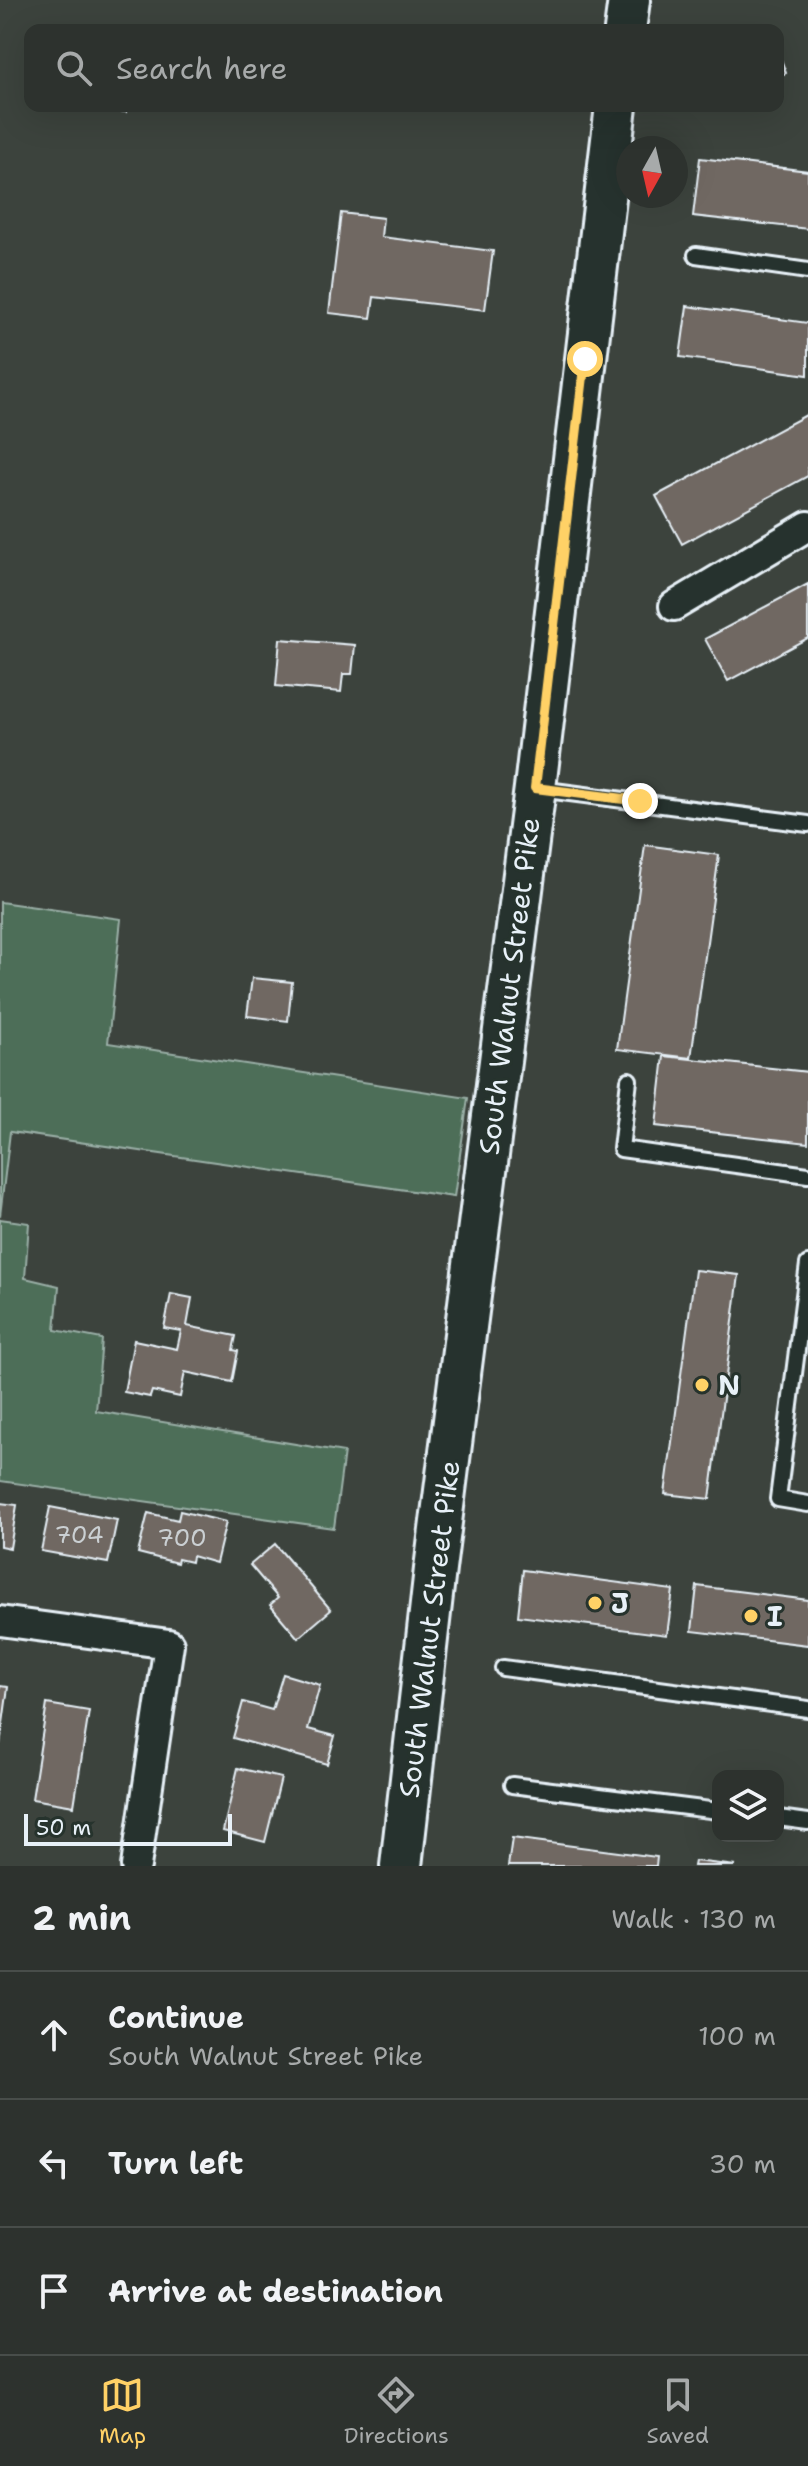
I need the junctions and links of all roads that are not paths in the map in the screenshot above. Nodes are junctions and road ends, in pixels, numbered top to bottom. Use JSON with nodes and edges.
{"nodes":[{"id":1,"x":629,"y":0,"type":"edge"},
{"id":2,"x":626,"y":24,"type":"edge"},
{"id":3,"x":615,"y":112,"type":"edge"},
{"id":4,"x":696,"y":255,"type":"dead end"},
{"id":5,"x":808,"y":271,"type":"edge"},
{"id":6,"x":808,"y":526,"type":"edge"},
{"id":7,"x":674,"y":606,"type":"dead end"},
{"id":8,"x":535,"y":788,"type":"junction"},
{"id":9,"x":808,"y":824,"type":"edge"},
{"id":10,"x":629,"y":1080,"type":"dead end"},
{"id":11,"x":808,"y":1175,"type":"edge"},
{"id":12,"x":808,"y":1264,"type":"edge"},
{"id":13,"x":808,"y":1504,"type":"edge"},
{"id":14,"x":0,"y":1621,"type":"edge"},
{"id":15,"x":503,"y":1668,"type":"dead end"},
{"id":16,"x":808,"y":1709,"type":"edge"},
{"id":17,"x":512,"y":1785,"type":"dead end"},
{"id":18,"x":712,"y":1810,"type":"edge"},
{"id":19,"x":784,"y":1819,"type":"edge"},
{"id":20,"x":808,"y":1822,"type":"edge"},
{"id":21,"x":136,"y":1866,"type":"edge"},
{"id":22,"x":401,"y":1866,"type":"edge"}],
"edges":[{"from":1,"to":2,"type":"street"},
{"from":3,"to":8,"type":"street","name":"South Walnut Street Pike"},
{"from":4,"to":5,"type":"lane"},
{"from":6,"to":7,"type":"street"},
{"from":8,"to":9,"type":"lane"},
{"from":8,"to":22,"type":"street","name":"South Walnut Street Pike"},
{"from":10,"to":11,"type":"lane"},
{"from":12,"to":13,"type":"lane"},
{"from":14,"to":21,"type":"street"},
{"from":15,"to":16,"type":"lane"},
{"from":17,"to":18,"type":"lane"},
{"from":19,"to":20,"type":"lane"}]}
